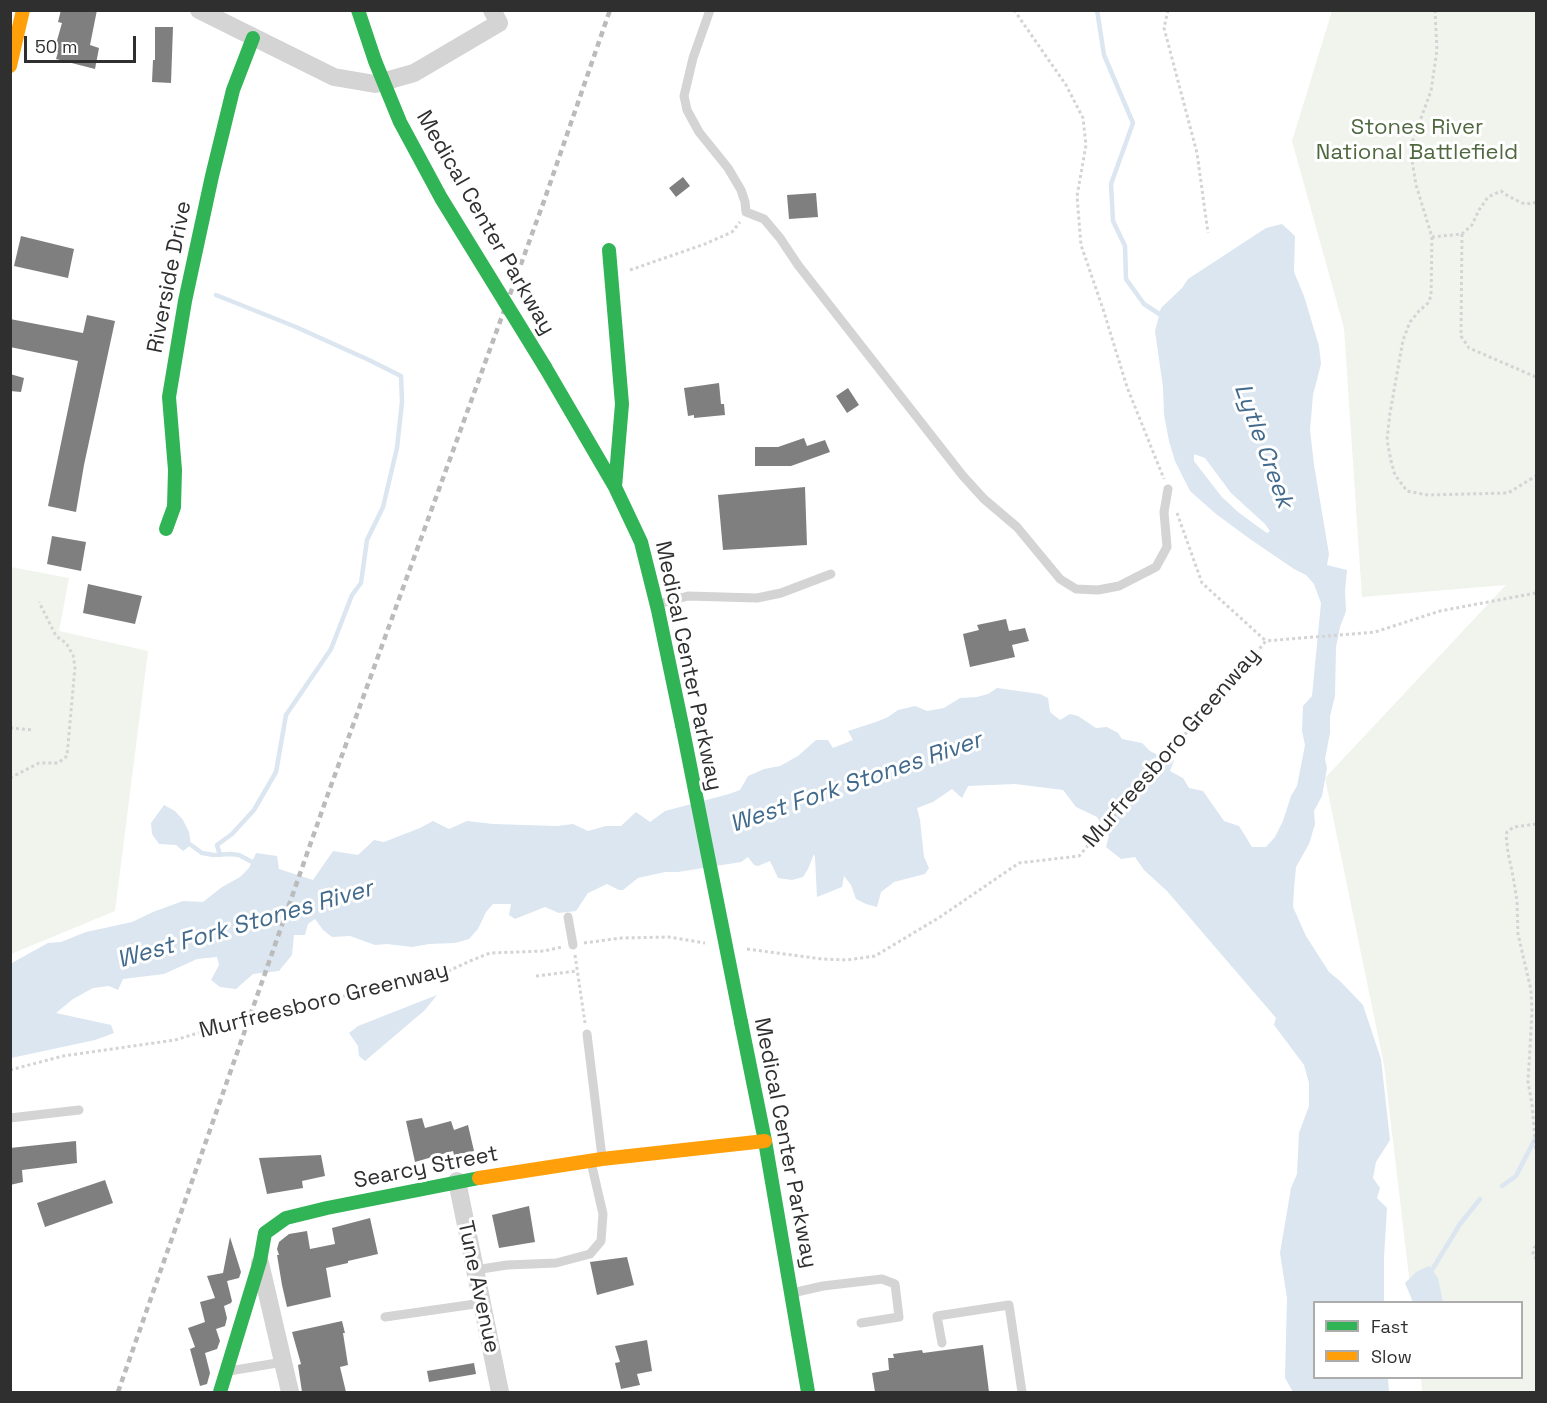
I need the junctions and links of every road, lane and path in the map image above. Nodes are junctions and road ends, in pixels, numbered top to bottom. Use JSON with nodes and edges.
{"nodes":[{"id":1,"x":23,"y":10,"type":"edge"},
{"id":2,"x":199,"y":10,"type":"edge"},
{"id":3,"x":358,"y":10,"type":"edge"},
{"id":4,"x":710,"y":10,"type":"edge"},
{"id":5,"x":1014,"y":10,"type":"edge"},
{"id":6,"x":1168,"y":10,"type":"edge"},
{"id":7,"x":1435,"y":10,"type":"edge"},
{"id":8,"x":494,"y":14,"type":"edge"},
{"id":9,"x":253,"y":38,"type":"junction"},
{"id":10,"x":10,"y":66,"type":"edge"},
{"id":11,"x":1536,"y":202,"type":"edge"},
{"id":12,"x":732,"y":232,"type":"dead end"},
{"id":13,"x":1208,"y":233,"type":"dead end"},
{"id":14,"x":1462,"y":234,"type":"junction"},
{"id":15,"x":1432,"y":237,"type":"junction"},
{"id":16,"x":609,"y":250,"type":"dead end"},
{"id":17,"x":611,"y":277,"type":"junction"},
{"id":18,"x":1536,"y":377,"type":"edge"},
{"id":19,"x":1536,"y":476,"type":"edge"},
{"id":20,"x":615,"y":487,"type":"junction"},
{"id":21,"x":1168,"y":489,"type":"junction"},
{"id":22,"x":166,"y":529,"type":"dead end"},
{"id":23,"x":831,"y":574,"type":"dead end"},
{"id":24,"x":1536,"y":593,"type":"edge"},
{"id":25,"x":39,"y":602,"type":"dead end"},
{"id":26,"x":657,"y":605,"type":"junction"},
{"id":27,"x":1266,"y":641,"type":"junction"},
{"id":28,"x":10,"y":728,"type":"edge"},
{"id":29,"x":33,"y":730,"type":"dead end"},
{"id":30,"x":10,"y":778,"type":"edge"},
{"id":31,"x":1536,"y":824,"type":"edge"},
{"id":32,"x":568,"y":917,"type":"dead end"},
{"id":33,"x":710,"y":944,"type":"dead end"},
{"id":34,"x":573,"y":945,"type":"junction"},
{"id":35,"x":741,"y":949,"type":"dead end"},
{"id":36,"x":577,"y":971,"type":"junction"},
{"id":37,"x":536,"y":976,"type":"dead end"},
{"id":38,"x":587,"y":1034,"type":"joint"},
{"id":39,"x":10,"y":1070,"type":"edge"},
{"id":40,"x":79,"y":1110,"type":"dead end"},
{"id":41,"x":10,"y":1118,"type":"edge"},
{"id":42,"x":765,"y":1141,"type":"junction"},
{"id":43,"x":1536,"y":1149,"type":"edge"},
{"id":44,"x":596,"y":1160,"type":"junction"},
{"id":45,"x":457,"y":1181,"type":"junction"},
{"id":46,"x":1536,"y":1246,"type":"edge"},
{"id":47,"x":1536,"y":1260,"type":"edge"},
{"id":48,"x":260,"y":1262,"type":"junction"},
{"id":49,"x":475,"y":1270,"type":"junction"},
{"id":50,"x":792,"y":1293,"type":"junction"},
{"id":51,"x":482,"y":1303,"type":"junction"},
{"id":52,"x":385,"y":1317,"type":"dead end"},
{"id":53,"x":861,"y":1323,"type":"dead end"},
{"id":54,"x":942,"y":1343,"type":"dead end"},
{"id":55,"x":283,"y":1362,"type":"junction"},
{"id":56,"x":226,"y":1372,"type":"junction"},
{"id":57,"x":220,"y":1392,"type":"edge"},
{"id":58,"x":290,"y":1392,"type":"edge"},
{"id":59,"x":500,"y":1392,"type":"edge"},
{"id":60,"x":808,"y":1392,"type":"edge"},
{"id":61,"x":1022,"y":1392,"type":"edge"}],
"edges":[{"from":1,"to":10,"type":"main road"},
{"from":2,"to":9,"type":"street"},
{"from":3,"to":20,"type":"main road","name":"Medical Center Parkway","bridge":true},
{"from":4,"to":21,"type":"lane"},
{"from":5,"to":21,"type":"path","name":"Murfreesboro Greenway"},
{"from":6,"to":13,"type":"path"},
{"from":7,"to":15,"type":"path"},
{"from":8,"to":9,"type":"street"},
{"from":9,"to":22,"type":"main road","name":"Riverside Drive"},
{"from":11,"to":14,"type":"path"},
{"from":12,"to":17,"type":"path"},
{"from":14,"to":15,"type":"path"},
{"from":14,"to":18,"type":"path"},
{"from":15,"to":19,"type":"path"},
{"from":16,"to":17,"type":"main road"},
{"from":17,"to":20,"type":"main road"},
{"from":20,"to":26,"type":"main road","name":"Medical Center Parkway"},
{"from":21,"to":27,"type":"path","name":"Murfreesboro Greenway"},
{"from":23,"to":26,"type":"lane"},
{"from":24,"to":27,"type":"path","name":"Murfreesboro Greenway"},
{"from":25,"to":30,"type":"path"},
{"from":26,"to":42,"type":"main road","name":"Medical Center Parkway","bridge":true},
{"from":27,"to":35,"type":"path","name":"Murfreesboro Greenway"},
{"from":28,"to":29,"type":"path"},
{"from":31,"to":43,"type":"path"},
{"from":32,"to":34,"type":"lane"},
{"from":33,"to":34,"type":"path","name":"Murfreesboro Greenway"},
{"from":34,"to":36,"type":"path"},
{"from":34,"to":39,"type":"path","name":"Murfreesboro Greenway"},
{"from":36,"to":37,"type":"path"},
{"from":36,"to":38,"type":"path"},
{"from":38,"to":44,"type":"lane"},
{"from":40,"to":41,"type":"lane"},
{"from":42,"to":44,"type":"main road","name":"Searcy Street"},
{"from":42,"to":50,"type":"main road","name":"Medical Center Parkway"},
{"from":44,"to":45,"type":"main road","name":"Searcy Street"},
{"from":44,"to":49,"type":"lane"},
{"from":45,"to":48,"type":"main road","name":"Searcy Street"},
{"from":45,"to":49,"type":"street","name":"Tune Avenue"},
{"from":46,"to":47,"type":"path"},
{"from":48,"to":55,"type":"street"},
{"from":48,"to":56,"type":"main road","name":"Searcy Street"},
{"from":49,"to":51,"type":"street","name":"Tune Avenue"},
{"from":50,"to":53,"type":"lane"},
{"from":50,"to":60,"type":"main road","name":"Medical Center Parkway"},
{"from":51,"to":52,"type":"lane"},
{"from":51,"to":59,"type":"street","name":"Tune Avenue"},
{"from":54,"to":61,"type":"lane"},
{"from":55,"to":56,"type":"lane"},
{"from":55,"to":58,"type":"street"},
{"from":56,"to":57,"type":"main road","name":"Searcy Street"}]}
